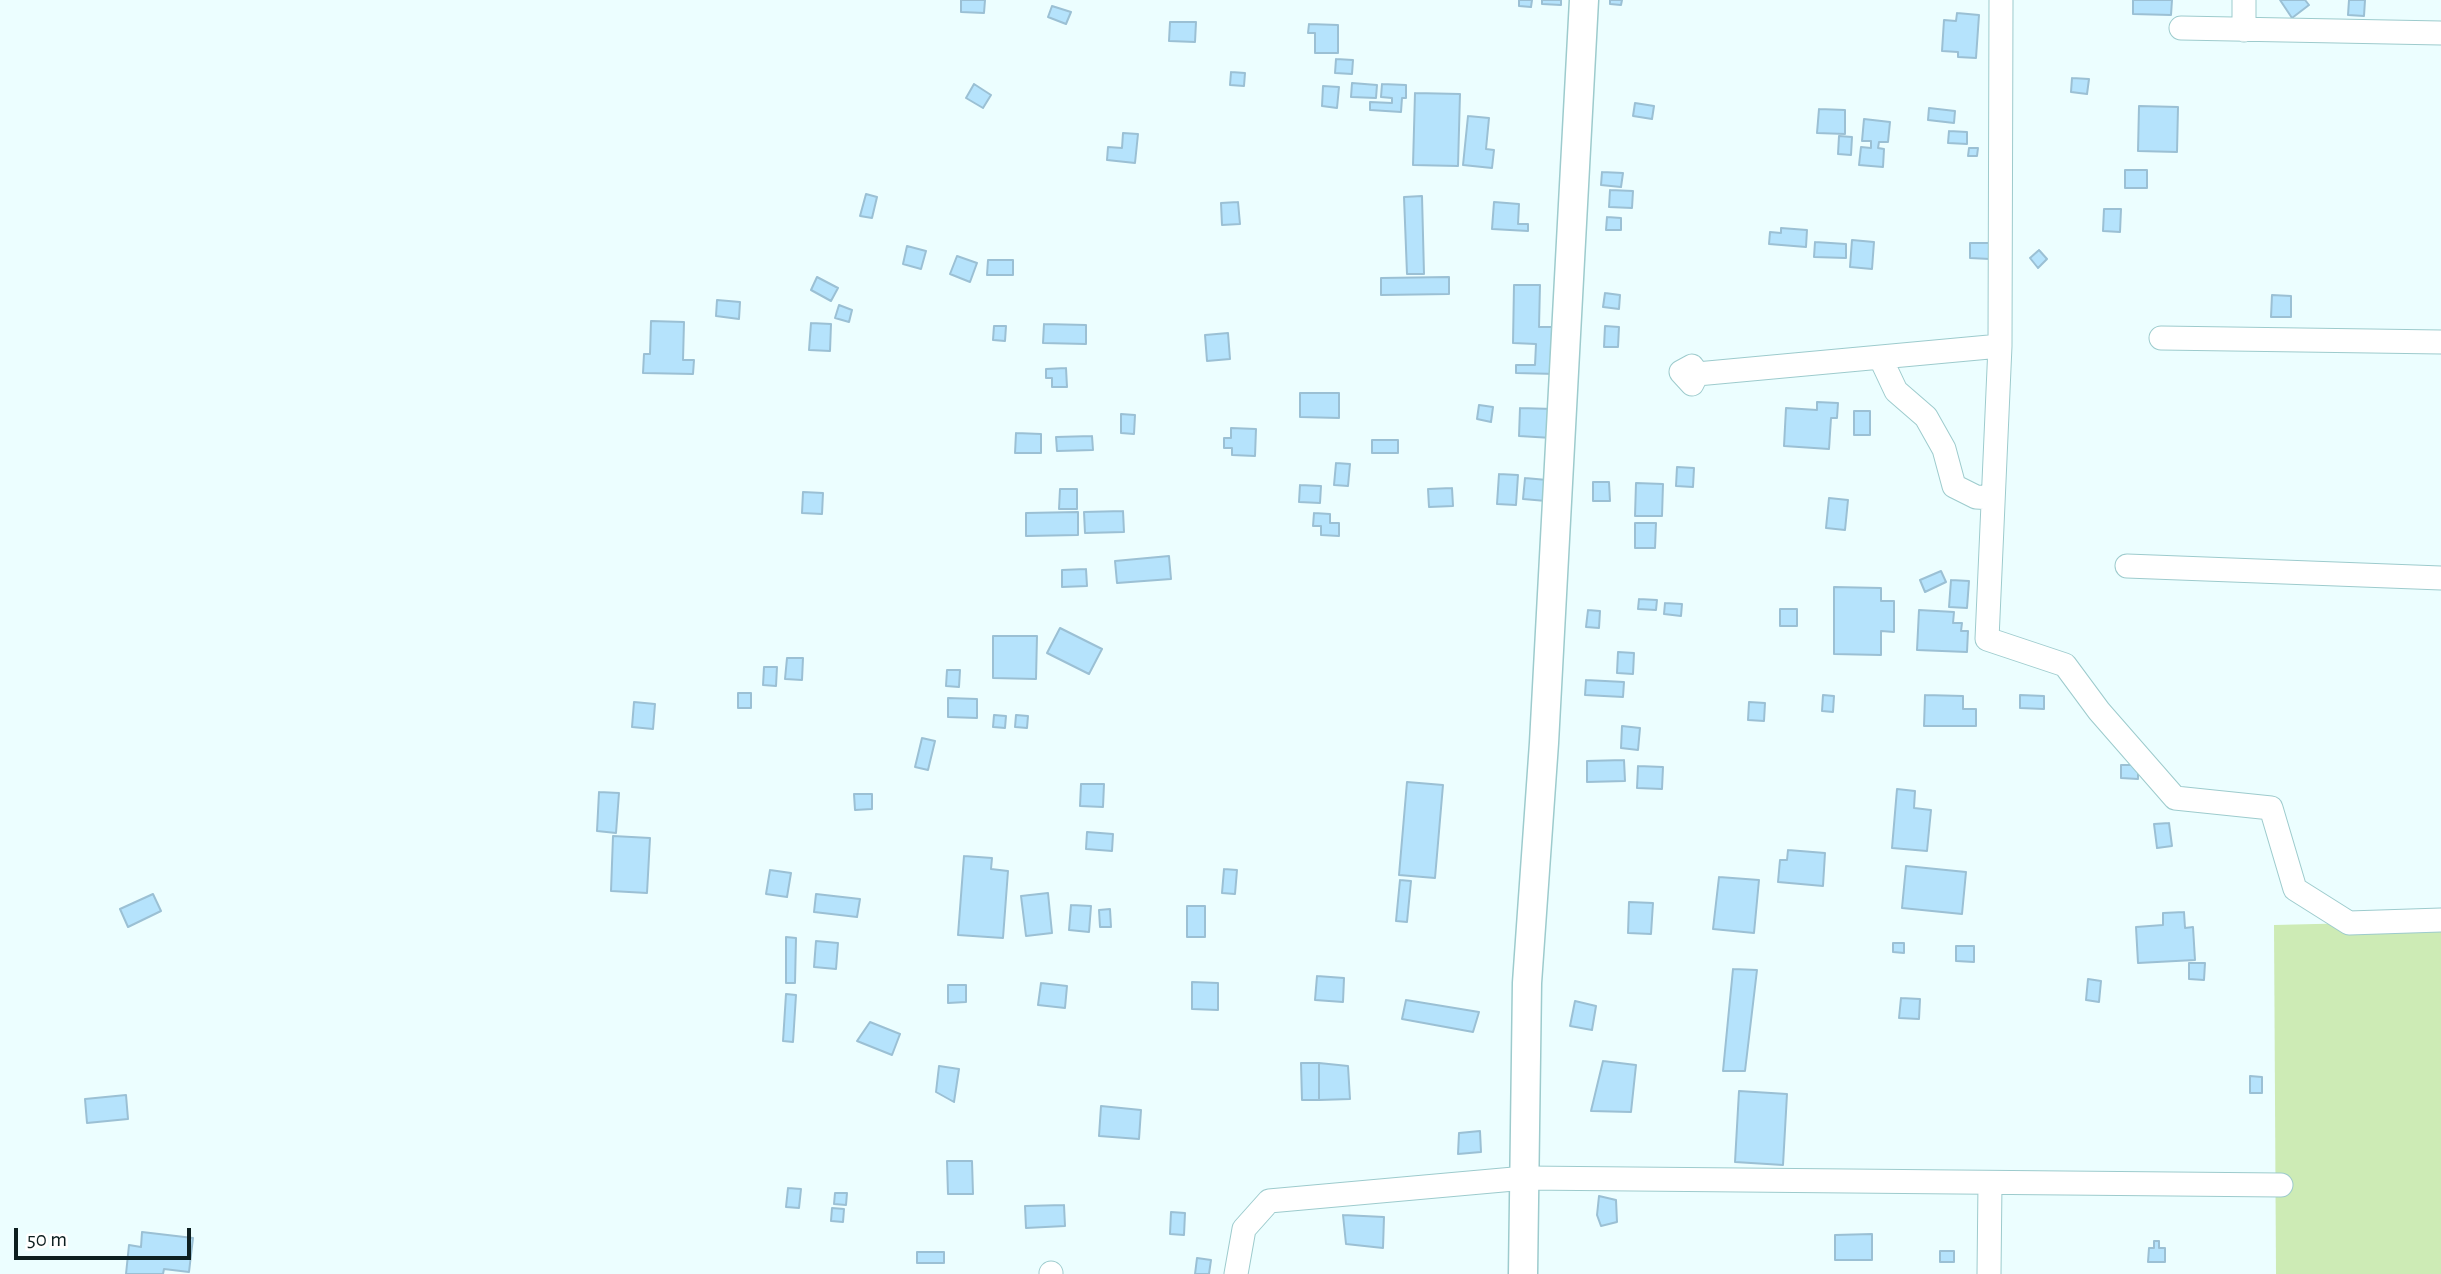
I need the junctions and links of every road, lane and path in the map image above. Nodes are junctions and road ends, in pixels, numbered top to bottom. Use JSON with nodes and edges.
{"nodes":[{"id":1,"x":1584,"y":0,"type":"edge"},
{"id":2,"x":2001,"y":0,"type":"edge"},
{"id":3,"x":2244,"y":0,"type":"edge"},
{"id":4,"x":2181,"y":28,"type":"dead end"},
{"id":5,"x":2244,"y":30,"type":"junction"},
{"id":6,"x":2441,"y":33,"type":"edge"},
{"id":7,"x":2161,"y":338,"type":"dead end"},
{"id":8,"x":2441,"y":342,"type":"edge"},
{"id":9,"x":2000,"y":346,"type":"junction"},
{"id":10,"x":1880,"y":357,"type":"junction"},
{"id":11,"x":1697,"y":374,"type":"dead end"},
{"id":12,"x":1993,"y":498,"type":"junction"},
{"id":13,"x":2127,"y":566,"type":"dead end"},
{"id":14,"x":2441,"y":578,"type":"edge"},
{"id":15,"x":2441,"y":920,"type":"edge"},
{"id":16,"x":1525,"y":1178,"type":"junction"},
{"id":17,"x":1990,"y":1183,"type":"junction"},
{"id":18,"x":2281,"y":1185,"type":"dead end"},
{"id":19,"x":1237,"y":1274,"type":"edge"},
{"id":20,"x":1523,"y":1274,"type":"edge"},
{"id":21,"x":1989,"y":1274,"type":"edge"}],
"edges":[{"from":1,"to":16,"type":"street"},
{"from":2,"to":9,"type":"street"},
{"from":3,"to":5,"type":"street"},
{"from":4,"to":5,"type":"street"},
{"from":5,"to":6,"type":"street"},
{"from":7,"to":8,"type":"street"},
{"from":9,"to":10,"type":"street"},
{"from":9,"to":12,"type":"street"},
{"from":10,"to":11,"type":"street"},
{"from":10,"to":12,"type":"street"},
{"from":12,"to":15,"type":"street"},
{"from":13,"to":14,"type":"street"},
{"from":16,"to":17,"type":"street"},
{"from":16,"to":19,"type":"street"},
{"from":16,"to":20,"type":"street"},
{"from":17,"to":18,"type":"street"},
{"from":17,"to":21,"type":"street"}]}
